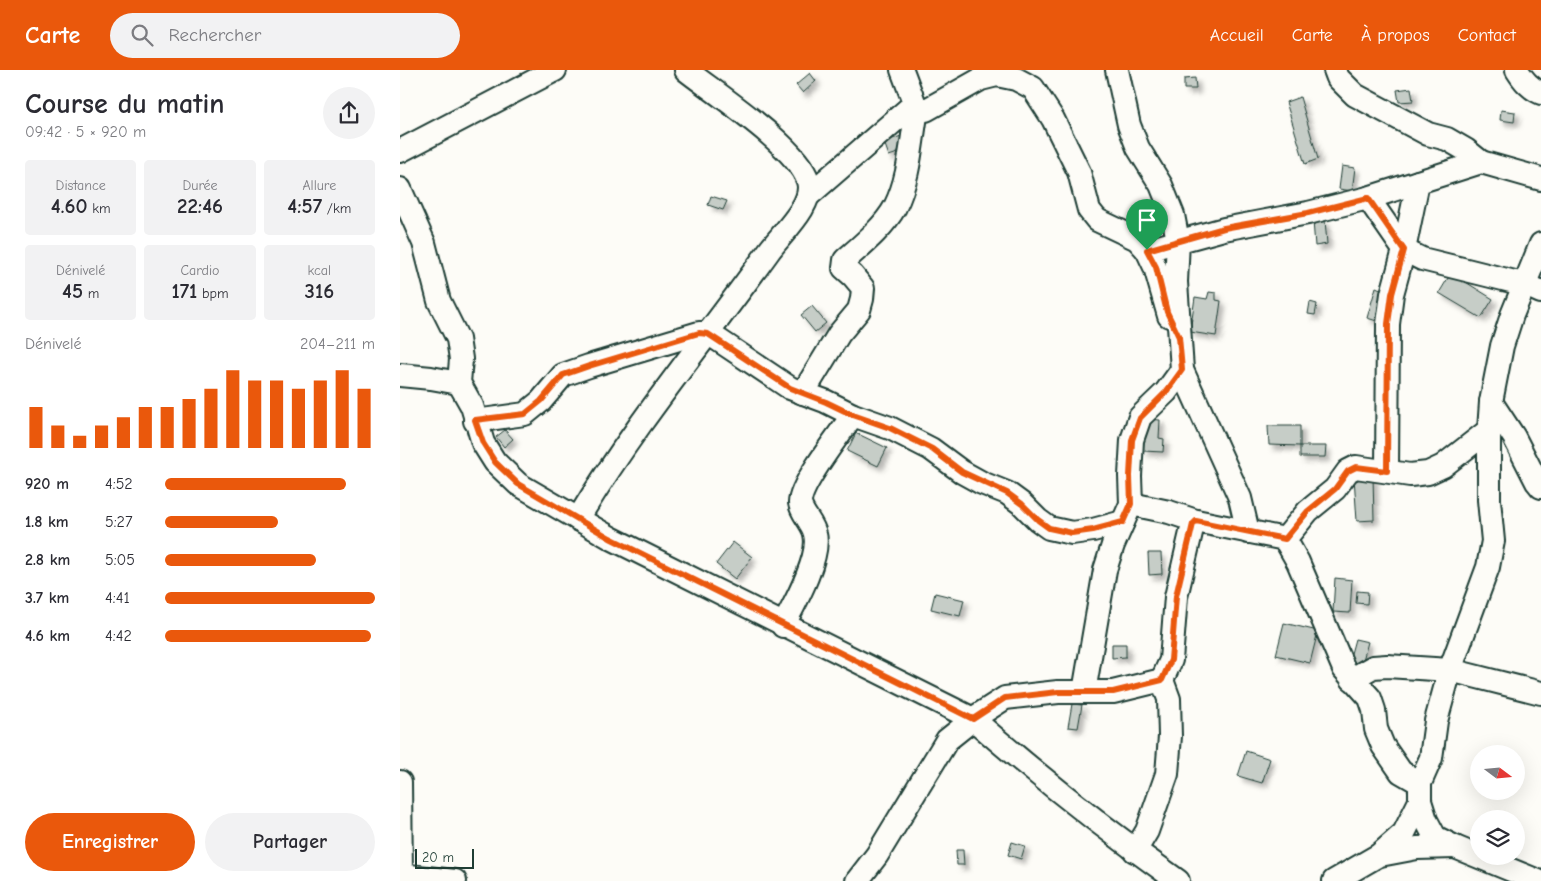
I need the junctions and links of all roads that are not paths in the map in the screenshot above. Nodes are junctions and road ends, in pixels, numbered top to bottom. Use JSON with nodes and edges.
{"nodes":[{"id":1,"x":555,"y":70,"type":"edge"},
{"id":2,"x":686,"y":70,"type":"edge"},
{"id":3,"x":902,"y":70,"type":"edge"},
{"id":4,"x":1117,"y":70,"type":"edge"},
{"id":5,"x":1336,"y":70,"type":"edge"},
{"id":6,"x":1518,"y":70,"type":"edge"},
{"id":7,"x":1541,"y":94,"type":"edge"},
{"id":8,"x":916,"y":107,"type":"junction"},
{"id":9,"x":400,"y":151,"type":"edge"},
{"id":10,"x":1481,"y":162,"type":"junction"},
{"id":11,"x":1541,"y":179,"type":"edge"},
{"id":12,"x":1418,"y":182,"type":"junction"},
{"id":13,"x":400,"y":189,"type":"edge"},
{"id":14,"x":809,"y":195,"type":"junction"},
{"id":15,"x":1368,"y":198,"type":"junction"},
{"id":16,"x":1178,"y":241,"type":"junction"},
{"id":17,"x":1541,"y":244,"type":"edge"},
{"id":18,"x":1147,"y":250,"type":"junction"},
{"id":19,"x":1404,"y":250,"type":"junction"},
{"id":20,"x":1532,"y":288,"type":"edge"},
{"id":21,"x":708,"y":334,"type":"junction"},
{"id":22,"x":1179,"y":337,"type":"junction"},
{"id":23,"x":1182,"y":370,"type":"junction"},
{"id":24,"x":400,"y":375,"type":"edge"},
{"id":25,"x":460,"y":383,"type":"junction"},
{"id":26,"x":803,"y":393,"type":"junction"},
{"id":27,"x":1491,"y":402,"type":"junction"},
{"id":28,"x":853,"y":415,"type":"junction"},
{"id":29,"x":475,"y":420,"type":"junction"},
{"id":30,"x":1489,"y":430,"type":"junction"},
{"id":31,"x":1387,"y":471,"type":"junction"},
{"id":32,"x":1541,"y":487,"type":"edge"},
{"id":33,"x":1127,"y":513,"type":"junction"},
{"id":34,"x":578,"y":519,"type":"junction"},
{"id":35,"x":1196,"y":521,"type":"junction"},
{"id":36,"x":1248,"y":532,"type":"junction"},
{"id":37,"x":1285,"y":539,"type":"junction"},
{"id":38,"x":783,"y":626,"type":"junction"},
{"id":39,"x":1450,"y":670,"type":"junction"},
{"id":40,"x":1352,"y":679,"type":"junction"},
{"id":41,"x":1162,"y":680,"type":"junction"},
{"id":42,"x":1084,"y":692,"type":"junction"},
{"id":43,"x":1541,"y":693,"type":"edge"},
{"id":44,"x":973,"y":719,"type":"junction"},
{"id":45,"x":400,"y":782,"type":"edge"},
{"id":46,"x":1420,"y":792,"type":"junction"},
{"id":47,"x":1455,"y":847,"type":"junction"},
{"id":48,"x":1135,"y":851,"type":"junction"},
{"id":49,"x":1379,"y":855,"type":"junction"},
{"id":50,"x":401,"y":877,"type":"edge"},
{"id":51,"x":454,"y":881,"type":"edge"},
{"id":52,"x":857,"y":881,"type":"edge"},
{"id":53,"x":1178,"y":881,"type":"edge"},
{"id":54,"x":1334,"y":881,"type":"edge"},
{"id":55,"x":1538,"y":881,"type":"edge"}],
"edges":[{"from":1,"to":9,"type":"street"},
{"from":2,"to":14,"type":"street"},
{"from":3,"to":8,"type":"street"},
{"from":4,"to":16,"type":"street"},
{"from":5,"to":10,"type":"street"},
{"from":6,"to":7,"type":"street"},
{"from":8,"to":14,"type":"street"},
{"from":8,"to":18,"type":"street"},
{"from":8,"to":26,"type":"street"},
{"from":10,"to":11,"type":"street"},
{"from":10,"to":12,"type":"street"},
{"from":12,"to":15,"type":"street"},
{"from":12,"to":19,"type":"street"},
{"from":13,"to":25,"type":"street"},
{"from":14,"to":21,"type":"street"},
{"from":15,"to":16,"type":"street"},
{"from":15,"to":19,"type":"street"},
{"from":16,"to":18,"type":"street"},
{"from":16,"to":22,"type":"street"},
{"from":17,"to":20,"type":"street"},
{"from":18,"to":22,"type":"street"},
{"from":19,"to":20,"type":"street"},
{"from":19,"to":31,"type":"street"},
{"from":20,"to":27,"type":"street"},
{"from":21,"to":26,"type":"street"},
{"from":21,"to":29,"type":"street"},
{"from":21,"to":34,"type":"street"},
{"from":22,"to":23,"type":"street"},
{"from":23,"to":33,"type":"street"},
{"from":23,"to":36,"type":"street"},
{"from":24,"to":25,"type":"street"},
{"from":25,"to":29,"type":"street"},
{"from":26,"to":28,"type":"street"},
{"from":27,"to":30,"type":"street"},
{"from":27,"to":32,"type":"street"},
{"from":28,"to":33,"type":"street"},
{"from":28,"to":38,"type":"street"},
{"from":29,"to":34,"type":"street"},
{"from":30,"to":31,"type":"street"},
{"from":30,"to":39,"type":"street"},
{"from":31,"to":37,"type":"street"},
{"from":33,"to":35,"type":"street"},
{"from":33,"to":42,"type":"street"},
{"from":34,"to":38,"type":"street"},
{"from":35,"to":36,"type":"street"},
{"from":35,"to":41,"type":"street"},
{"from":36,"to":37,"type":"street"},
{"from":37,"to":40,"type":"street"},
{"from":38,"to":44,"type":"street"},
{"from":39,"to":40,"type":"street"},
{"from":39,"to":43,"type":"street"},
{"from":39,"to":46,"type":"street"},
{"from":40,"to":46,"type":"street"},
{"from":41,"to":42,"type":"street"},
{"from":41,"to":48,"type":"street"},
{"from":42,"to":44,"type":"street"},
{"from":44,"to":48,"type":"street"},
{"from":44,"to":52,"type":"street"},
{"from":45,"to":50,"type":"street"},
{"from":46,"to":47,"type":"street"},
{"from":46,"to":49,"type":"street"},
{"from":47,"to":49,"type":"street"},
{"from":47,"to":55,"type":"street"},
{"from":48,"to":53,"type":"street"},
{"from":49,"to":54,"type":"street"},
{"from":50,"to":51,"type":"street"}]}
